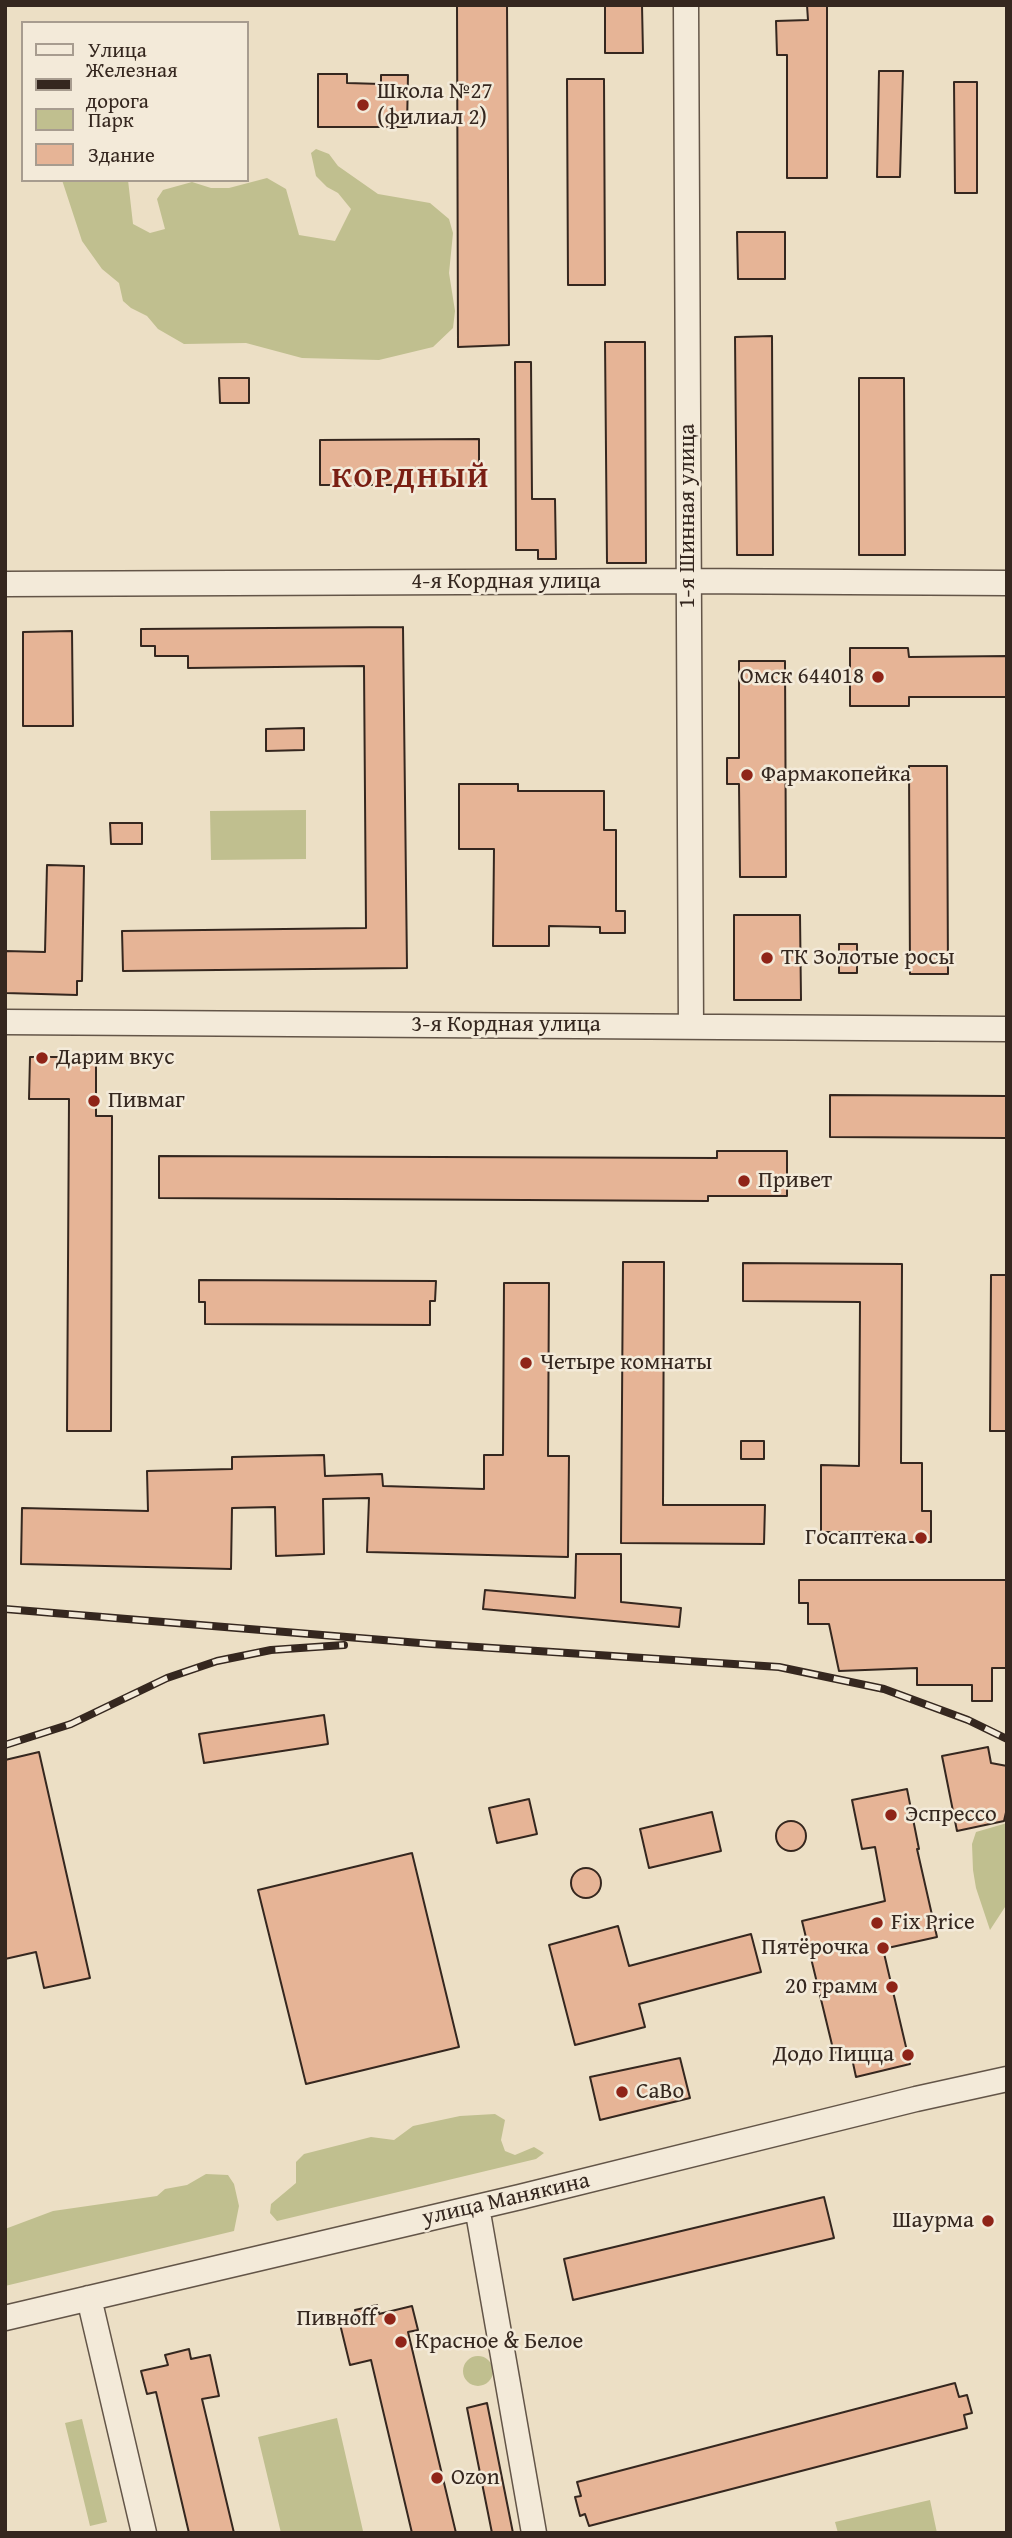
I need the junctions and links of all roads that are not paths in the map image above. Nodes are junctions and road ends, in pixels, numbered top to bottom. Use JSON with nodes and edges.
{"nodes":[{"id":1,"x":685,"y":5,"type":"edge"},
{"id":2,"x":688,"y":581,"type":"junction"},
{"id":3,"x":1007,"y":583,"type":"edge"},
{"id":4,"x":5,"y":584,"type":"edge"},
{"id":5,"x":5,"y":1022,"type":"edge"},
{"id":6,"x":691,"y":1027,"type":"junction"},
{"id":7,"x":1007,"y":1029,"type":"edge"},
{"id":8,"x":1007,"y":2079,"type":"edge"},
{"id":9,"x":477,"y":2207,"type":"junction"},
{"id":10,"x":89,"y":2298,"type":"junction"},
{"id":11,"x":5,"y":2318,"type":"edge"},
{"id":12,"x":144,"y":2533,"type":"edge"},
{"id":13,"x":534,"y":2533,"type":"edge"}],
"edges":[{"from":1,"to":2,"type":"street","name":"1-я Шинная улица"},
{"from":2,"to":3,"type":"street","name":"4-я Кордная улица"},
{"from":2,"to":4,"type":"street","name":"4-я Кордная улица"},
{"from":2,"to":6,"type":"street","name":"1-я Шинная улица"},
{"from":5,"to":6,"type":"street","name":"3-я Кордная улица"},
{"from":6,"to":7,"type":"street","name":"3-я Кордная улица"},
{"from":8,"to":9,"type":"street","name":"улица Манякина"},
{"from":9,"to":10,"type":"street","name":"улица Манякина"},
{"from":9,"to":13,"type":"street"},
{"from":10,"to":11,"type":"street","name":"улица Манякина"},
{"from":10,"to":12,"type":"street"}]}
